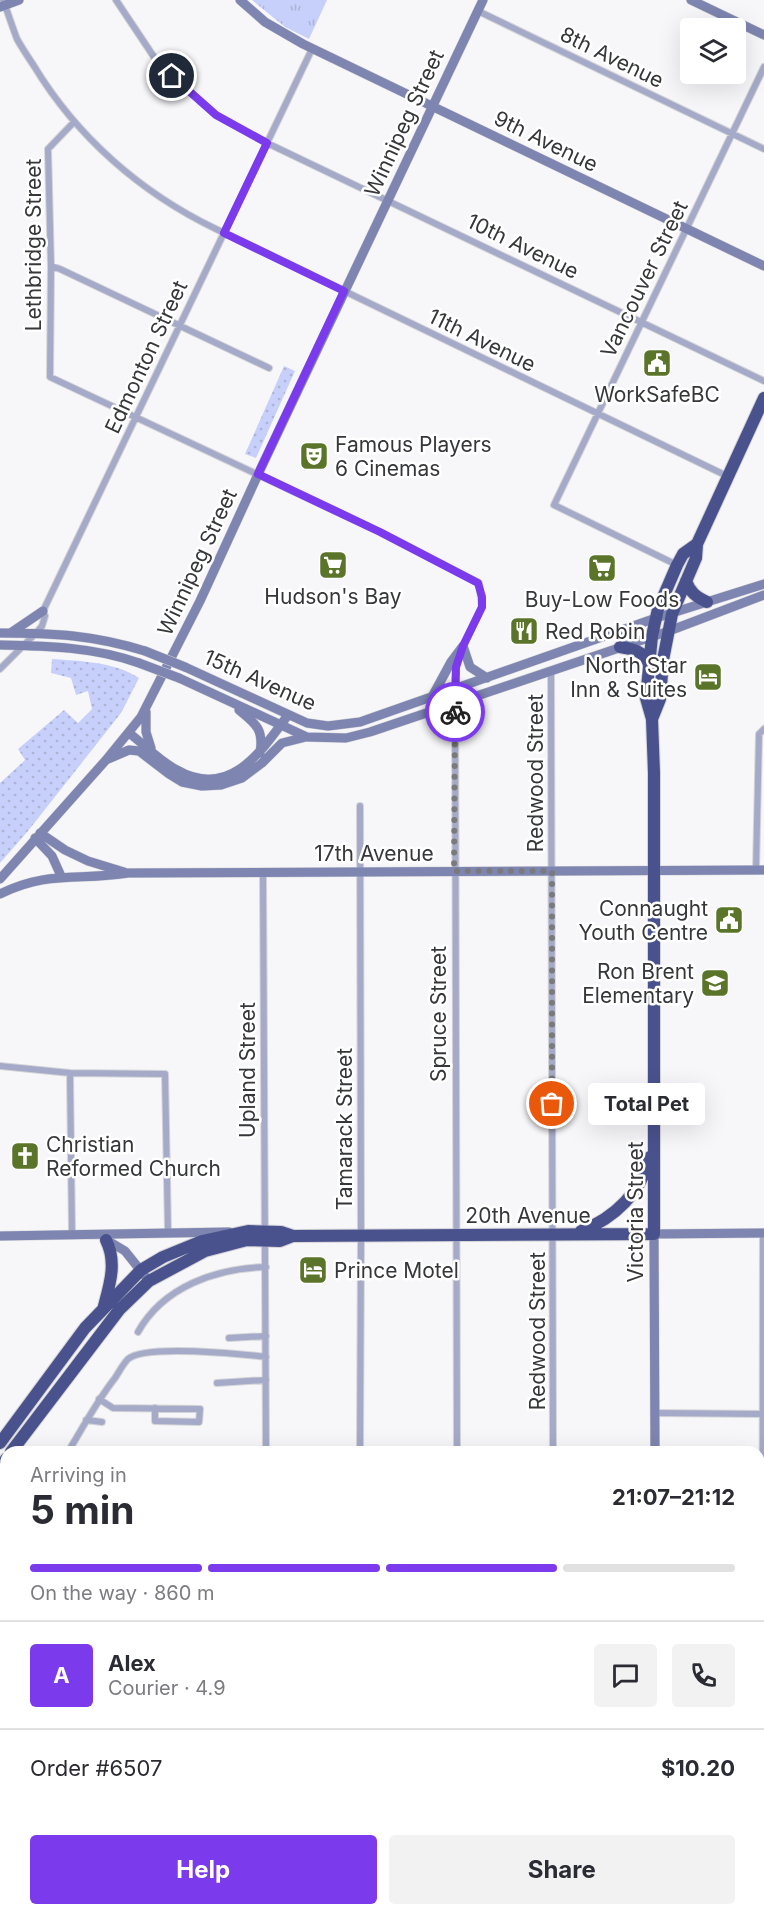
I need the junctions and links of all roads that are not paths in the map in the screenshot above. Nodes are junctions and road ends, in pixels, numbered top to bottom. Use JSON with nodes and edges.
{"nodes":[{"id":1,"x":19,"y":0,"type":"edge"},
{"id":2,"x":116,"y":0,"type":"edge"},
{"id":3,"x":240,"y":0,"type":"edge"},
{"id":4,"x":483,"y":0,"type":"edge"},
{"id":5,"x":691,"y":0,"type":"edge"},
{"id":6,"x":3,"y":4,"type":"edge"},
{"id":7,"x":478,"y":11,"type":"junction"},
{"id":8,"x":764,"y":35,"type":"edge"},
{"id":9,"x":312,"y":49,"type":"junction"},
{"id":10,"x":764,"y":67,"type":"edge"},
{"id":11,"x":433,"y":105,"type":"junction"},
{"id":12,"x":74,"y":122,"type":"junction"},
{"id":13,"x":732,"y":134,"type":"junction"},
{"id":14,"x":267,"y":143,"type":"junction"},
{"id":15,"x":764,"y":149,"type":"edge"},
{"id":16,"x":387,"y":201,"type":"junction"},
{"id":17,"x":687,"y":229,"type":"junction"},
{"id":18,"x":224,"y":233,"type":"junction"},
{"id":19,"x":51,"y":266,"type":"junction"},
{"id":20,"x":764,"y":266,"type":"edge"},
{"id":21,"x":344,"y":291,"type":"junction"},
{"id":22,"x":642,"y":322,"type":"junction"},
{"id":23,"x":179,"y":325,"type":"junction"},
{"id":24,"x":269,"y":368,"type":"dead end"},
{"id":25,"x":764,"y":381,"type":"edge"},
{"id":26,"x":764,"y":398,"type":"edge"},
{"id":27,"x":598,"y":414,"type":"junction"},
{"id":28,"x":136,"y":417,"type":"junction"},
{"id":29,"x":258,"y":474,"type":"junction"},
{"id":30,"x":727,"y":476,"type":"junction"},
{"id":31,"x":697,"y":544,"type":"junction"},
{"id":32,"x":677,"y":566,"type":"junction"},
{"id":33,"x":686,"y":581,"type":"junction"},
{"id":34,"x":764,"y":584,"type":"edge"},
{"id":35,"x":764,"y":595,"type":"edge"},
{"id":36,"x":707,"y":602,"type":"junction"},
{"id":37,"x":43,"y":611,"type":"junction"},
{"id":38,"x":672,"y":614,"type":"junction"},
{"id":39,"x":656,"y":618,"type":"junction"},
{"id":40,"x":669,"y":631,"type":"junction"},
{"id":41,"x":37,"y":632,"type":"junction"},
{"id":42,"x":0,"y":633,"type":"edge"},
{"id":43,"x":10,"y":633,"type":"junction"},
{"id":44,"x":652,"y":636,"type":"junction"},
{"id":45,"x":0,"y":645,"type":"edge"},
{"id":46,"x":23,"y":645,"type":"junction"},
{"id":47,"x":463,"y":646,"type":"junction"},
{"id":48,"x":620,"y":647,"type":"junction"},
{"id":49,"x":649,"y":664,"type":"junction"},
{"id":50,"x":0,"y":669,"type":"edge"},
{"id":51,"x":551,"y":670,"type":"junction"},
{"id":52,"x":487,"y":678,"type":"junction"},
{"id":53,"x":455,"y":689,"type":"junction"},
{"id":54,"x":432,"y":697,"type":"junction"},
{"id":55,"x":225,"y":700,"type":"junction"},
{"id":56,"x":455,"y":703,"type":"junction"},
{"id":57,"x":146,"y":707,"type":"junction"},
{"id":58,"x":288,"y":715,"type":"junction"},
{"id":59,"x":652,"y":719,"type":"junction"},
{"id":60,"x":280,"y":726,"type":"junction"},
{"id":61,"x":764,"y":729,"type":"edge"},
{"id":62,"x":129,"y":733,"type":"junction"},
{"id":63,"x":307,"y":737,"type":"junction"},
{"id":64,"x":152,"y":751,"type":"junction"},
{"id":65,"x":260,"y":753,"type":"junction"},
{"id":66,"x":106,"y":760,"type":"junction"},
{"id":67,"x":360,"y":806,"type":"dead end"},
{"id":68,"x":37,"y":836,"type":"junction"},
{"id":69,"x":760,"y":870,"type":"edge"},
{"id":70,"x":360,"y":871,"type":"junction"},
{"id":71,"x":454,"y":871,"type":"junction"},
{"id":72,"x":552,"y":871,"type":"junction"},
{"id":73,"x":654,"y":871,"type":"junction"},
{"id":74,"x":263,"y":872,"type":"junction"},
{"id":75,"x":128,"y":873,"type":"junction"},
{"id":76,"x":61,"y":876,"type":"junction"},
{"id":77,"x":0,"y":879,"type":"edge"},
{"id":78,"x":0,"y":894,"type":"edge"},
{"id":79,"x":0,"y":1066,"type":"edge"},
{"id":80,"x":70,"y":1072,"type":"junction"},
{"id":81,"x":654,"y":1144,"type":"junction"},
{"id":82,"x":248,"y":1231,"type":"junction"},
{"id":83,"x":168,"y":1232,"type":"junction"},
{"id":84,"x":764,"y":1233,"type":"edge"},
{"id":85,"x":72,"y":1234,"type":"junction"},
{"id":86,"x":94,"y":1234,"type":"junction"},
{"id":87,"x":572,"y":1234,"type":"junction"},
{"id":88,"x":654,"y":1234,"type":"junction"},
{"id":89,"x":553,"y":1235,"type":"junction"},
{"id":90,"x":0,"y":1236,"type":"edge"},
{"id":91,"x":266,"y":1236,"type":"junction"},
{"id":92,"x":361,"y":1236,"type":"junction"},
{"id":93,"x":456,"y":1236,"type":"junction"},
{"id":94,"x":106,"y":1240,"type":"junction"},
{"id":95,"x":266,"y":1267,"type":"junction"},
{"id":96,"x":141,"y":1270,"type":"junction"},
{"id":97,"x":149,"y":1281,"type":"junction"},
{"id":98,"x":104,"y":1307,"type":"junction"},
{"id":99,"x":138,"y":1332,"type":"dead end"},
{"id":100,"x":266,"y":1336,"type":"junction"},
{"id":101,"x":229,"y":1338,"type":"dead end"},
{"id":102,"x":266,"y":1357,"type":"junction"},
{"id":103,"x":266,"y":1380,"type":"junction"},
{"id":104,"x":217,"y":1383,"type":"dead end"},
{"id":105,"x":99,"y":1399,"type":"junction"},
{"id":106,"x":155,"y":1408,"type":"junction"},
{"id":107,"x":655,"y":1413,"type":"junction"},
{"id":108,"x":764,"y":1414,"type":"edge"},
{"id":109,"x":86,"y":1420,"type":"junction"},
{"id":110,"x":102,"y":1422,"type":"dead end"},
{"id":111,"x":0,"y":1443,"type":"edge"},
{"id":112,"x":16,"y":1446,"type":"edge"},
{"id":113,"x":71,"y":1446,"type":"edge"},
{"id":114,"x":266,"y":1446,"type":"edge"},
{"id":115,"x":360,"y":1446,"type":"edge"},
{"id":116,"x":457,"y":1446,"type":"edge"},
{"id":117,"x":553,"y":1446,"type":"edge"},
{"id":118,"x":655,"y":1446,"type":"edge"},
{"id":119,"x":764,"y":1446,"type":"edge"}],
"edges":[{"from":1,"to":6,"type":"street"},
{"from":2,"to":14,"type":"street","name":"10th Avenue"},
{"from":3,"to":9,"type":"street","name":"9th Avenue"},
{"from":4,"to":7,"type":"street","name":"Winnipeg Street"},
{"from":5,"to":8,"type":"street"},
{"from":6,"to":12,"type":"street","name":"11th Avenue"},
{"from":7,"to":11,"type":"street","name":"Winnipeg Street"},
{"from":7,"to":13,"type":"street","name":"8th Avenue"},
{"from":9,"to":11,"type":"street","name":"9th Avenue"},
{"from":9,"to":14,"type":"street","name":"Edmonton Street"},
{"from":10,"to":13,"type":"street","name":"Vancouver Street"},
{"from":11,"to":16,"type":"street","name":"Winnipeg Street"},
{"from":11,"to":17,"type":"street","name":"9th Avenue"},
{"from":12,"to":18,"type":"street","name":"11th Avenue"},
{"from":12,"to":19,"type":"street","name":"Lethbridge Street"},
{"from":13,"to":15,"type":"street","name":"8th Avenue"},
{"from":13,"to":17,"type":"street","name":"Vancouver Street"},
{"from":14,"to":16,"type":"street","name":"10th Avenue"},
{"from":14,"to":18,"type":"street","name":"Edmonton Street"},
{"from":16,"to":21,"type":"street","name":"Winnipeg Street"},
{"from":16,"to":22,"type":"street","name":"10th Avenue"},
{"from":17,"to":20,"type":"street","name":"9th Avenue"},
{"from":17,"to":22,"type":"street","name":"Vancouver Street"},
{"from":18,"to":21,"type":"street","name":"11th Avenue"},
{"from":18,"to":23,"type":"street","name":"Edmonton Street"},
{"from":19,"to":23,"type":"street"},
{"from":19,"to":28,"type":"street","name":"Lethbridge Street"},
{"from":21,"to":27,"type":"street","name":"11th Avenue"},
{"from":21,"to":29,"type":"street","name":"Winnipeg Street"},
{"from":22,"to":25,"type":"street","name":"10th Avenue"},
{"from":22,"to":27,"type":"street","name":"Vancouver Street"},
{"from":23,"to":24,"type":"street"},
{"from":23,"to":28,"type":"street","name":"Edmonton Street"},
{"from":26,"to":30,"type":"highway","name":"Victoria Street"},
{"from":27,"to":30,"type":"street","name":"11th Avenue"},
{"from":27,"to":32,"type":"street","name":"Vancouver Street"},
{"from":28,"to":29,"type":"street"},
{"from":28,"to":37,"type":"street","name":"Edmonton Street"},
{"from":29,"to":47,"type":"street","name":"Spruce Street"},
{"from":29,"to":57,"type":"street","name":"Winnipeg Street"},
{"from":30,"to":31,"type":"highway","name":"Victoria Street"},
{"from":31,"to":32,"type":"highway","name":"Victoria Street"},
{"from":31,"to":33,"type":"highway","name":"Victoria Street"},
{"from":32,"to":39,"type":"highway","name":"Victoria Street"},
{"from":33,"to":36,"type":"highway"},
{"from":33,"to":38,"type":"highway","name":"Victoria Street"},
{"from":34,"to":36,"type":"street","name":"15th Avenue"},
{"from":35,"to":40,"type":"street","name":"15th Avenue"},
{"from":36,"to":38,"type":"street","name":"15th Avenue"},
{"from":37,"to":41,"type":"street","name":"Edmonton Street"},
{"from":37,"to":43,"type":"street"},
{"from":38,"to":39,"type":"street","name":"15th Avenue"},
{"from":38,"to":40,"type":"highway","name":"Victoria Street"},
{"from":39,"to":44,"type":"highway","name":"Victoria Street"},
{"from":39,"to":52,"type":"street","name":"15th Avenue"},
{"from":40,"to":44,"type":"street","name":"15th Avenue"},
{"from":40,"to":59,"type":"highway","name":"Victoria Street"},
{"from":41,"to":43,"type":"street","name":"15th Avenue"},
{"from":41,"to":46,"type":"street"},
{"from":41,"to":58,"type":"street","name":"15th Avenue","bridge":true},
{"from":42,"to":43,"type":"street","name":"15th Avenue"},
{"from":44,"to":48,"type":"street","name":"15th Avenue"},
{"from":44,"to":49,"type":"highway","name":"Victoria Street"},
{"from":45,"to":46,"type":"street","name":"15th Avenue"},
{"from":46,"to":50,"type":"street"},
{"from":46,"to":55,"type":"street","name":"15th Avenue","bridge":true},
{"from":47,"to":52,"type":"street"},
{"from":47,"to":53,"type":"street","name":"Spruce Street"},
{"from":47,"to":54,"type":"street"},
{"from":48,"to":49,"type":"highway"},
{"from":48,"to":51,"type":"street","name":"15th Avenue"},
{"from":49,"to":59,"type":"highway","name":"Victoria Street"},
{"from":51,"to":56,"type":"street","name":"15th Avenue"},
{"from":51,"to":72,"type":"street","name":"Redwood Street"},
{"from":52,"to":53,"type":"street","name":"15th Avenue"},
{"from":53,"to":54,"type":"street","name":"15th Avenue"},
{"from":53,"to":56,"type":"street","name":"Spruce Street"},
{"from":54,"to":58,"type":"street","name":"15th Avenue"},
{"from":55,"to":60,"type":"street","name":"15th Avenue"},
{"from":55,"to":65,"type":"street"},
{"from":56,"to":63,"type":"street","name":"15th Avenue"},
{"from":56,"to":71,"type":"street","name":"Spruce Street"},
{"from":57,"to":62,"type":"street","name":"Winnipeg Street"},
{"from":57,"to":64,"type":"street"},
{"from":58,"to":60,"type":"street"},
{"from":59,"to":73,"type":"highway","name":"Victoria Street"},
{"from":60,"to":63,"type":"street","name":"15th Avenue"},
{"from":60,"to":65,"type":"street"},
{"from":61,"to":69,"type":"street"},
{"from":62,"to":64,"type":"street"},
{"from":62,"to":66,"type":"street","name":"Winnipeg Street"},
{"from":63,"to":66,"type":"street"},
{"from":64,"to":65,"type":"street"},
{"from":66,"to":68,"type":"street","name":"Winnipeg Street"},
{"from":67,"to":70,"type":"street","name":"Tamarack Street"},
{"from":68,"to":75,"type":"street","name":"17th Avenue"},
{"from":68,"to":76,"type":"street"},
{"from":68,"to":77,"type":"street","name":"Winnipeg Street"},
{"from":69,"to":73,"type":"street","name":"17th Avenue"},
{"from":70,"to":71,"type":"street","name":"17th Avenue"},
{"from":70,"to":74,"type":"street","name":"17th Avenue"},
{"from":70,"to":92,"type":"street","name":"Tamarack Street"},
{"from":71,"to":72,"type":"street","name":"17th Avenue"},
{"from":71,"to":93,"type":"street","name":"Spruce Street"},
{"from":72,"to":73,"type":"street","name":"17th Avenue"},
{"from":72,"to":89,"type":"street","name":"Redwood Street"},
{"from":73,"to":81,"type":"highway","name":"Victoria Street"},
{"from":74,"to":75,"type":"street","name":"17th Avenue"},
{"from":74,"to":91,"type":"street","name":"Upland Street"},
{"from":75,"to":76,"type":"street","name":"17th Avenue"},
{"from":76,"to":78,"type":"street","name":"17th Avenue"},
{"from":79,"to":80,"type":"street"},
{"from":80,"to":83,"type":"street"},
{"from":80,"to":85,"type":"street"},
{"from":81,"to":87,"type":"highway"},
{"from":81,"to":88,"type":"highway","name":"Victoria Street"},
{"from":82,"to":83,"type":"street","name":"20th Avenue"},
{"from":82,"to":91,"type":"highway","name":"20th Avenue"},
{"from":82,"to":96,"type":"highway"},
{"from":83,"to":86,"type":"street","name":"20th Avenue"},
{"from":84,"to":88,"type":"street","name":"20th Avenue"},
{"from":84,"to":108,"type":"street"},
{"from":85,"to":86,"type":"street","name":"20th Avenue"},
{"from":85,"to":90,"type":"street","name":"20th Avenue"},
{"from":86,"to":94,"type":"street","name":"20th Avenue"},
{"from":87,"to":88,"type":"highway","name":"20th Avenue"},
{"from":87,"to":89,"type":"highway","name":"20th Avenue"},
{"from":88,"to":107,"type":"street","name":"Victoria Street"},
{"from":89,"to":93,"type":"highway","name":"20th Avenue"},
{"from":89,"to":117,"type":"street","name":"Redwood Street"},
{"from":91,"to":92,"type":"highway","name":"20th Avenue"},
{"from":91,"to":95,"type":"street","name":"Upland Street"},
{"from":91,"to":97,"type":"highway"},
{"from":92,"to":93,"type":"highway","name":"20th Avenue"},
{"from":92,"to":115,"type":"street","name":"Tamarack Street"},
{"from":93,"to":116,"type":"street","name":"Spruce Street"},
{"from":94,"to":96,"type":"street","name":"20th Avenue"},
{"from":94,"to":98,"type":"highway"},
{"from":95,"to":99,"type":"street"},
{"from":95,"to":100,"type":"street","name":"Upland Street"},
{"from":96,"to":97,"type":"street","name":"20th Avenue"},
{"from":96,"to":98,"type":"highway"},
{"from":97,"to":112,"type":"highway"},
{"from":98,"to":111,"type":"highway"},
{"from":100,"to":101,"type":"street"},
{"from":100,"to":102,"type":"street","name":"Upland Street"},
{"from":102,"to":103,"type":"street","name":"Upland Street"},
{"from":102,"to":105,"type":"street"},
{"from":103,"to":104,"type":"street"},
{"from":103,"to":114,"type":"street","name":"Upland Street"},
{"from":105,"to":106,"type":"street"},
{"from":105,"to":109,"type":"street"},
{"from":106,"to":106,"type":"street"},
{"from":107,"to":108,"type":"street"},
{"from":107,"to":118,"type":"street","name":"Victoria Street"},
{"from":108,"to":119,"type":"street"},
{"from":109,"to":110,"type":"street"},
{"from":109,"to":113,"type":"street"}]}
